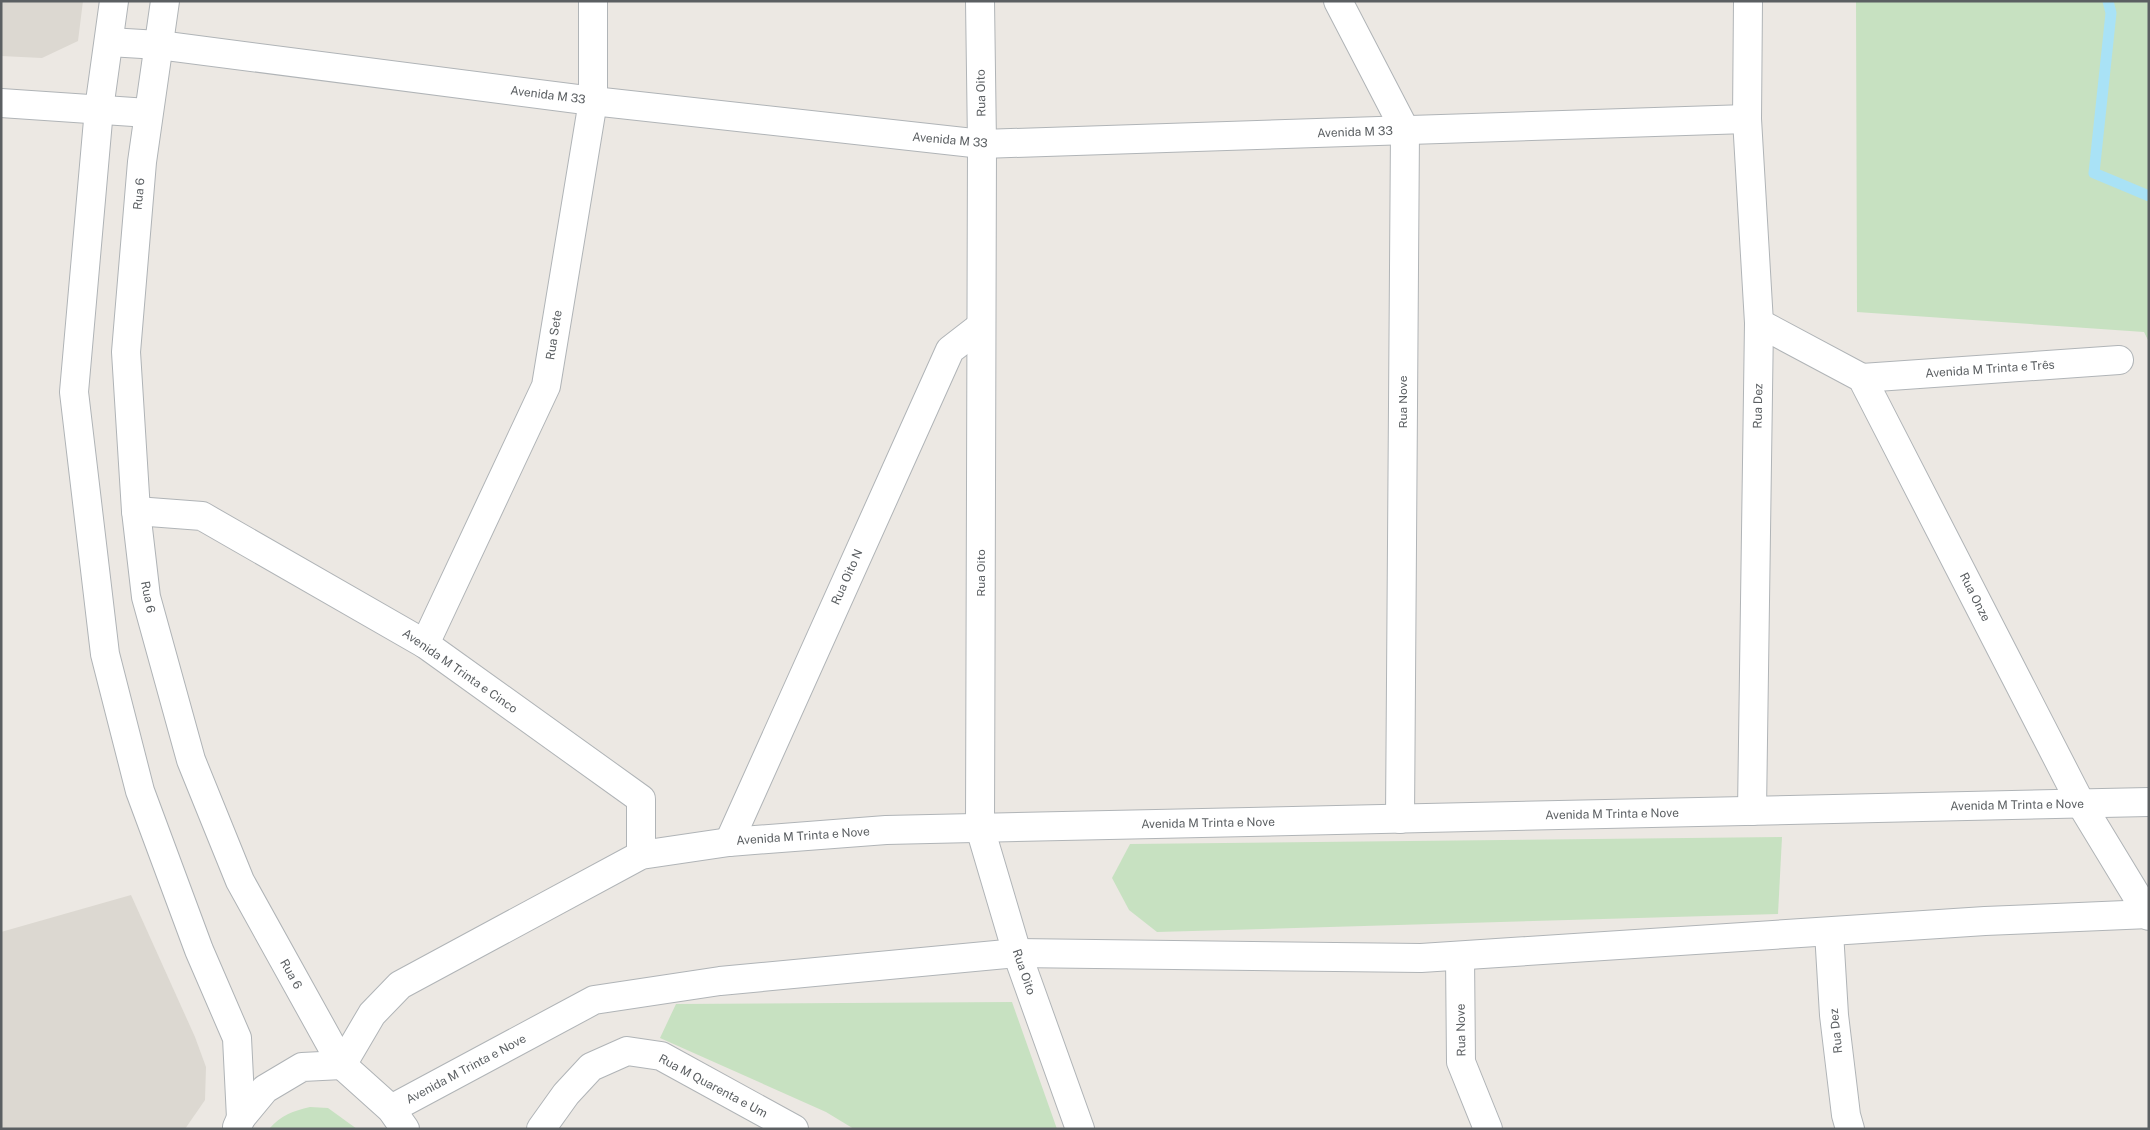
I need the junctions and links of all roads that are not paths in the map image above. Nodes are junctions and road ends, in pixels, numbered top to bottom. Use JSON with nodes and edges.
{"nodes":[{"id":1,"x":114,"y":1,"type":"edge"},
{"id":2,"x":165,"y":1,"type":"edge"},
{"id":3,"x":593,"y":1,"type":"edge"},
{"id":4,"x":980,"y":1,"type":"edge"},
{"id":5,"x":1338,"y":1,"type":"edge"},
{"id":6,"x":1748,"y":1,"type":"edge"},
{"id":7,"x":109,"y":42,"type":"junction"},
{"id":8,"x":159,"y":44,"type":"junction"},
{"id":9,"x":593,"y":101,"type":"junction"},
{"id":10,"x":1,"y":103,"type":"edge"},
{"id":11,"x":99,"y":109,"type":"junction"},
{"id":12,"x":148,"y":113,"type":"junction"},
{"id":13,"x":1746,"y":120,"type":"junction"},
{"id":14,"x":1405,"y":130,"type":"junction"},
{"id":15,"x":982,"y":144,"type":"junction"},
{"id":16,"x":1759,"y":323,"type":"junction"},
{"id":17,"x":981,"y":326,"type":"junction"},
{"id":18,"x":2118,"y":360,"type":"dead end"},
{"id":19,"x":1862,"y":378,"type":"junction"},
{"id":20,"x":136,"y":511,"type":"junction"},
{"id":21,"x":425,"y":644,"type":"junction"},
{"id":22,"x":2149,"y":802,"type":"edge"},
{"id":23,"x":2081,"y":804,"type":"junction"},
{"id":24,"x":1752,"y":811,"type":"junction"},
{"id":25,"x":1400,"y":819,"type":"junction"},
{"id":26,"x":980,"y":828,"type":"junction"},
{"id":27,"x":729,"y":842,"type":"junction"},
{"id":28,"x":641,"y":855,"type":"junction"},
{"id":29,"x":2148,"y":915,"type":"edge"},
{"id":30,"x":1829,"y":932,"type":"junction"},
{"id":31,"x":1017,"y":953,"type":"junction"},
{"id":32,"x":1460,"y":956,"type":"junction"},
{"id":33,"x":342,"y":1065,"type":"junction"},
{"id":34,"x":398,"y":1119,"type":"edge"},
{"id":35,"x":239,"y":1123,"type":"edge"},
{"id":36,"x":541,"y":1129,"type":"edge"},
{"id":37,"x":794,"y":1129,"type":"edge"},
{"id":38,"x":1080,"y":1129,"type":"edge"},
{"id":39,"x":1488,"y":1129,"type":"edge"},
{"id":40,"x":1850,"y":1129,"type":"edge"}],
"edges":[{"from":1,"to":7,"type":"street"},
{"from":2,"to":8,"type":"street","name":"Rua 6"},
{"from":3,"to":9,"type":"street","name":"Rua Sete"},
{"from":4,"to":15,"type":"street","name":"Rua Oito"},
{"from":5,"to":14,"type":"street","name":"Rua Nove"},
{"from":6,"to":13,"type":"street","name":"Rua Dez"},
{"from":7,"to":8,"type":"street","name":"Avenida M 33"},
{"from":7,"to":11,"type":"street"},
{"from":8,"to":9,"type":"street","name":"Avenida M 33"},
{"from":8,"to":12,"type":"street","name":"Rua 6"},
{"from":9,"to":15,"type":"street","name":"Avenida M 33"},
{"from":9,"to":21,"type":"street","name":"Rua Sete"},
{"from":10,"to":11,"type":"street"},
{"from":11,"to":12,"type":"street"},
{"from":11,"to":35,"type":"street"},
{"from":12,"to":20,"type":"street","name":"Rua 6"},
{"from":13,"to":14,"type":"street","name":"Avenida M 33"},
{"from":13,"to":16,"type":"street","name":"Rua Dez"},
{"from":14,"to":15,"type":"street","name":"Avenida M 33"},
{"from":14,"to":25,"type":"street","name":"Rua Nove"},
{"from":15,"to":17,"type":"street","name":"Rua Oito"},
{"from":16,"to":19,"type":"street"},
{"from":16,"to":24,"type":"street","name":"Rua Dez"},
{"from":17,"to":26,"type":"street","name":"Rua Oito"},
{"from":17,"to":27,"type":"street","name":"Rua Oito N"},
{"from":18,"to":19,"type":"street","name":"Avenida M Trinta e Três"},
{"from":19,"to":23,"type":"street","name":"Rua Onze"},
{"from":20,"to":21,"type":"street","name":"Avenida M Trinta e Cinco"},
{"from":20,"to":33,"type":"street","name":"Rua 6"},
{"from":21,"to":28,"type":"street","name":"Avenida M Trinta e Cinco"},
{"from":22,"to":23,"type":"street","name":"Avenida M Trinta e Nove"},
{"from":23,"to":24,"type":"street","name":"Avenida M Trinta e Nove"},
{"from":23,"to":29,"type":"street","name":"Rua Onze"},
{"from":24,"to":25,"type":"street","name":"Avenida M Trinta e Nove"},
{"from":25,"to":26,"type":"street","name":"Avenida M Trinta e Nove"},
{"from":26,"to":27,"type":"street","name":"Avenida M Trinta e Nove"},
{"from":26,"to":31,"type":"street","name":"Rua Oito"},
{"from":27,"to":28,"type":"street","name":"Avenida M Trinta e Nove"},
{"from":28,"to":33,"type":"street","name":"Avenida M Trinta e Nove"},
{"from":29,"to":30,"type":"street","name":"Avenida M Trinta e Nove"},
{"from":30,"to":32,"type":"street","name":"Avenida M Trinta e Nove"},
{"from":30,"to":40,"type":"street","name":"Rua Dez"},
{"from":31,"to":32,"type":"street","name":"Avenida M Trinta e Nove"},
{"from":31,"to":34,"type":"street","name":"Avenida M Trinta e Nove"},
{"from":31,"to":38,"type":"street","name":"Rua Oito"},
{"from":32,"to":39,"type":"street","name":"Rua Nove"},
{"from":33,"to":34,"type":"street","name":"Rua 6"},
{"from":33,"to":35,"type":"street"},
{"from":36,"to":37,"type":"street","name":"Rua M Quarenta e Um"}]}
